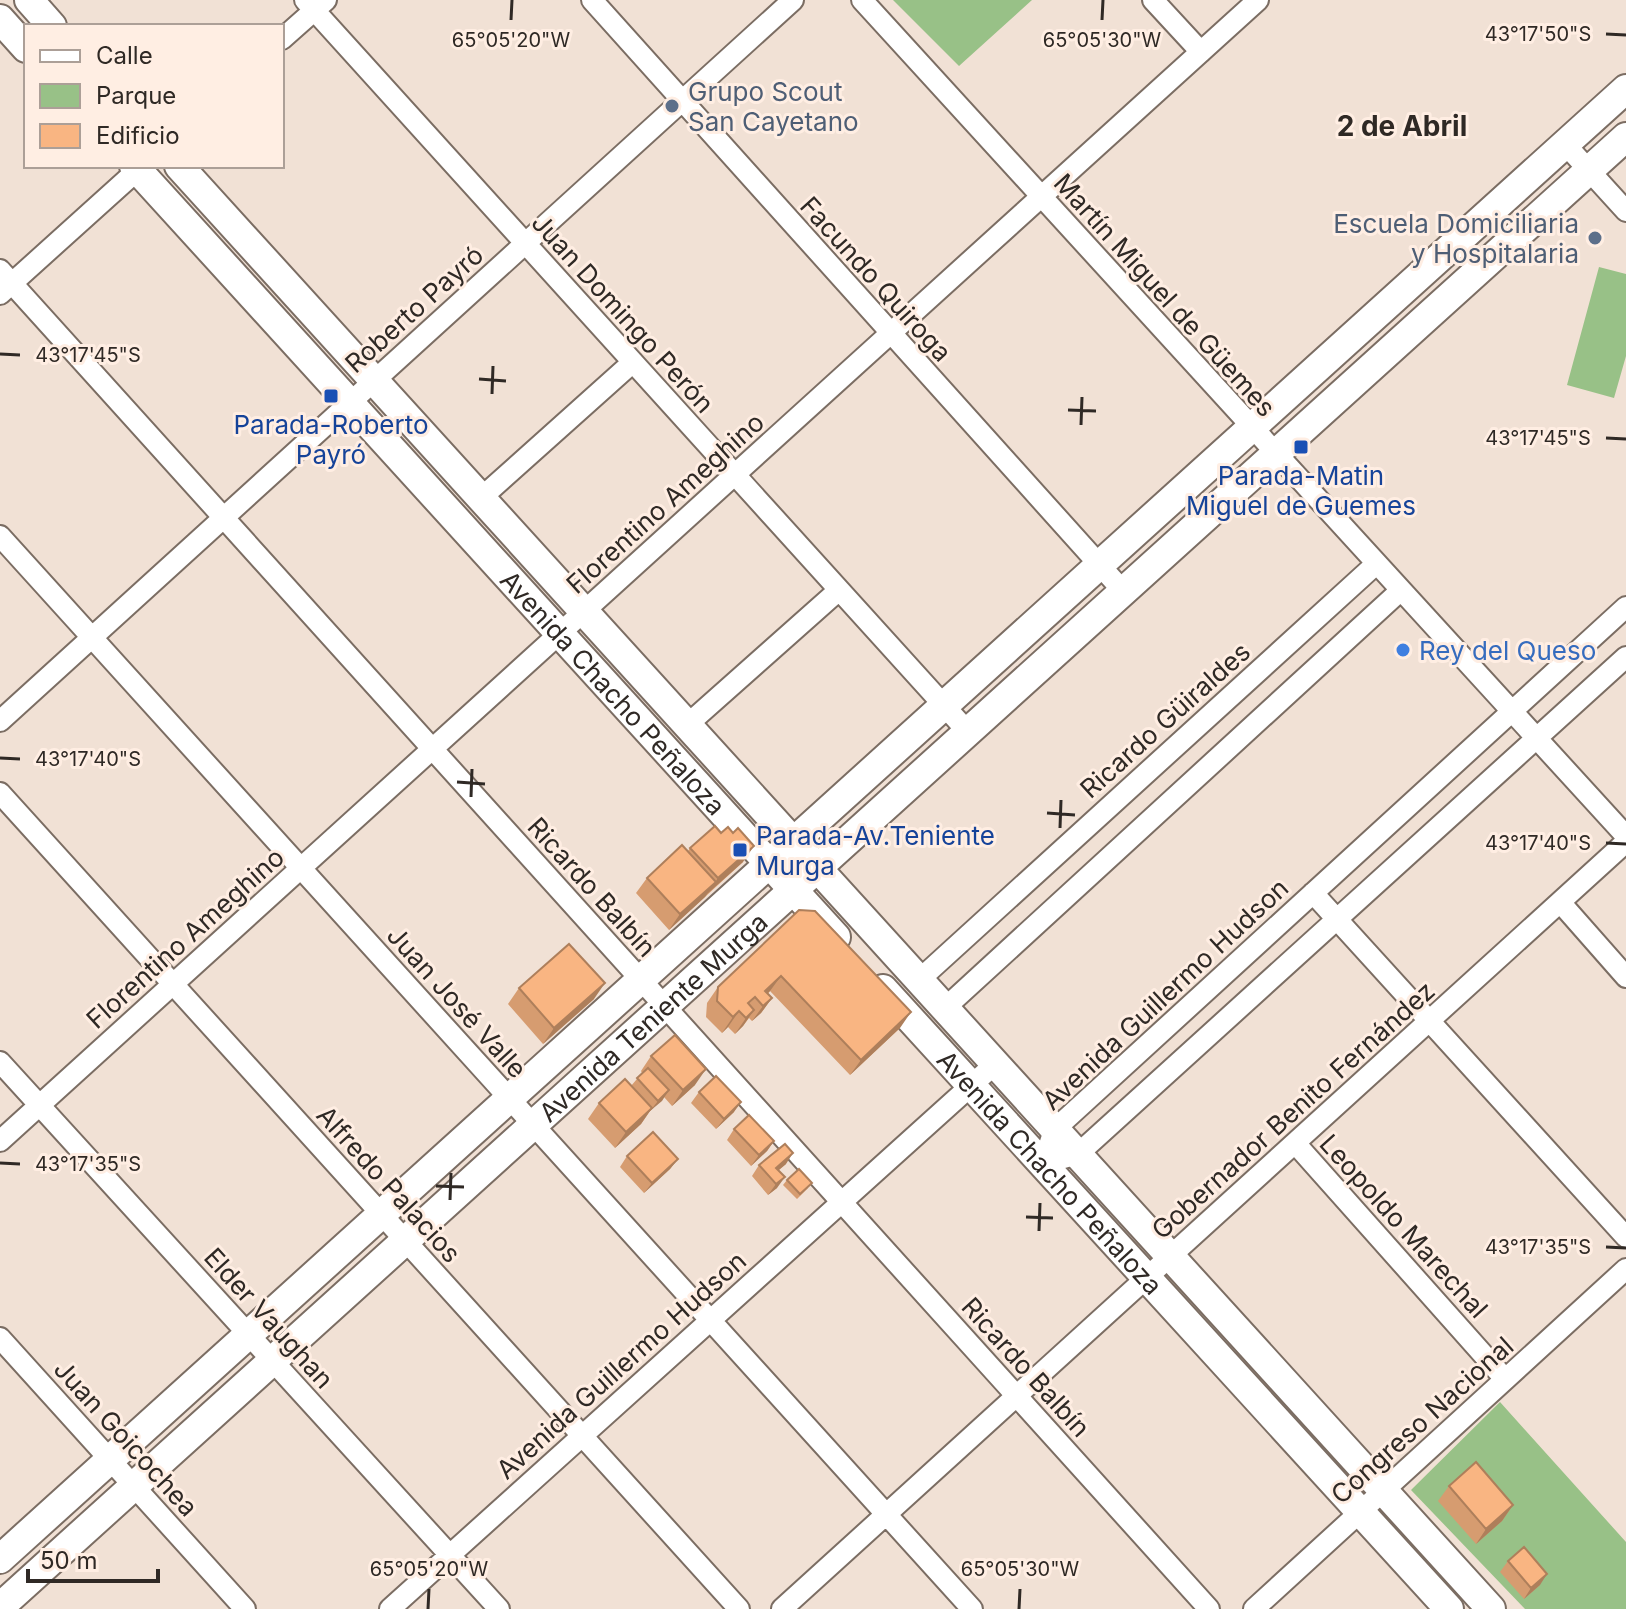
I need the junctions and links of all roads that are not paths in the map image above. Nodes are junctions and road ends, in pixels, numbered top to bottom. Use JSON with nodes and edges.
{"nodes":[{"id":1,"x":29,"y":0,"type":"edge"},
{"id":2,"x":592,"y":0,"type":"edge"},
{"id":3,"x":793,"y":0,"type":"edge"},
{"id":4,"x":862,"y":0,"type":"edge"},
{"id":5,"x":1153,"y":0,"type":"edge"},
{"id":6,"x":1258,"y":0,"type":"edge"},
{"id":7,"x":315,"y":3,"type":"edge"},
{"id":8,"x":0,"y":19,"type":"edge"},
{"id":9,"x":50,"y":24,"type":"edge"},
{"id":10,"x":284,"y":37,"type":"edge"},
{"id":11,"x":24,"y":46,"type":"edge"},
{"id":12,"x":1201,"y":52,"type":"junction"},
{"id":13,"x":1626,"y":89,"type":"edge"},
{"id":14,"x":682,"y":101,"type":"junction"},
{"id":15,"x":1626,"y":137,"type":"edge"},
{"id":16,"x":1565,"y":144,"type":"junction"},
{"id":17,"x":137,"y":168,"type":"edge"},
{"id":18,"x":139,"y":168,"type":"edge"},
{"id":19,"x":181,"y":168,"type":"edge"},
{"id":20,"x":1589,"y":170,"type":"junction"},
{"id":21,"x":1041,"y":197,"type":"junction"},
{"id":22,"x":1626,"y":211,"type":"edge"},
{"id":23,"x":525,"y":244,"type":"junction"},
{"id":24,"x":4,"y":283,"type":"edge"},
{"id":25,"x":891,"y":334,"type":"junction"},
{"id":26,"x":633,"y":362,"type":"junction"},
{"id":27,"x":374,"y":381,"type":"junction"},
{"id":28,"x":350,"y":403,"type":"junction"},
{"id":29,"x":1252,"y":428,"type":"junction"},
{"id":30,"x":1275,"y":454,"type":"junction"},
{"id":31,"x":734,"y":475,"type":"junction"},
{"id":32,"x":481,"y":498,"type":"junction"},
{"id":33,"x":223,"y":518,"type":"junction"},
{"id":34,"x":0,"y":536,"type":"edge"},
{"id":35,"x":1376,"y":564,"type":"junction"},
{"id":36,"x":1100,"y":565,"type":"junction"},
{"id":37,"x":839,"y":590,"type":"junction"},
{"id":38,"x":1123,"y":591,"type":"junction"},
{"id":39,"x":1400,"y":591,"type":"junction"},
{"id":40,"x":1626,"y":607,"type":"edge"},
{"id":41,"x":584,"y":612,"type":"junction"},
{"id":42,"x":560,"y":634,"type":"junction"},
{"id":43,"x":92,"y":637,"type":"junction"},
{"id":44,"x":1626,"y":657,"type":"edge"},
{"id":45,"x":944,"y":706,"type":"junction"},
{"id":46,"x":1510,"y":712,"type":"junction"},
{"id":47,"x":0,"y":721,"type":"edge"},
{"id":48,"x":687,"y":725,"type":"junction"},
{"id":49,"x":968,"y":732,"type":"junction"},
{"id":50,"x":1536,"y":739,"type":"junction"},
{"id":51,"x":1178,"y":744,"type":"junction"},
{"id":52,"x":432,"y":749,"type":"junction"},
{"id":53,"x":1203,"y":772,"type":"junction"},
{"id":54,"x":0,"y":793,"type":"edge"},
{"id":55,"x":1626,"y":836,"type":"edge"},
{"id":56,"x":794,"y":842,"type":"junction"},
{"id":57,"x":1626,"y":842,"type":"edge"},
{"id":58,"x":1061,"y":851,"type":"junction"},
{"id":59,"x":770,"y":864,"type":"junction"},
{"id":60,"x":301,"y":868,"type":"junction"},
{"id":61,"x":818,"y":868,"type":"junction"},
{"id":62,"x":1086,"y":879,"type":"junction"},
{"id":63,"x":794,"y":890,"type":"junction"},
{"id":64,"x":1313,"y":893,"type":"junction"},
{"id":65,"x":1560,"y":902,"type":"junction"},
{"id":66,"x":1338,"y":918,"type":"junction"},
{"id":67,"x":1626,"y":977,"type":"edge"},
{"id":68,"x":641,"y":980,"type":"junction"},
{"id":69,"x":919,"y":980,"type":"junction"},
{"id":70,"x":173,"y":984,"type":"junction"},
{"id":71,"x":665,"y":1006,"type":"junction"},
{"id":72,"x":945,"y":1008,"type":"junction"},
{"id":73,"x":1431,"y":1019,"type":"junction"},
{"id":74,"x":0,"y":1062,"type":"edge"},
{"id":75,"x":995,"y":1064,"type":"junction"},
{"id":76,"x":972,"y":1085,"type":"junction"},
{"id":77,"x":510,"y":1099,"type":"junction"},
{"id":78,"x":39,"y":1105,"type":"junction"},
{"id":79,"x":534,"y":1125,"type":"junction"},
{"id":80,"x":1054,"y":1130,"type":"junction"},
{"id":81,"x":0,"y":1141,"type":"edge"},
{"id":82,"x":1295,"y":1143,"type":"junction"},
{"id":83,"x":1078,"y":1154,"type":"junction"},
{"id":84,"x":1043,"y":1164,"type":"junction"},
{"id":85,"x":842,"y":1201,"type":"junction"},
{"id":86,"x":382,"y":1215,"type":"junction"},
{"id":87,"x":1626,"y":1237,"type":"edge"},
{"id":88,"x":405,"y":1241,"type":"junction"},
{"id":89,"x":1170,"y":1256,"type":"junction"},
{"id":90,"x":1626,"y":1269,"type":"edge"},
{"id":91,"x":1147,"y":1278,"type":"junction"},
{"id":92,"x":710,"y":1319,"type":"junction"},
{"id":93,"x":250,"y":1337,"type":"junction"},
{"id":94,"x":0,"y":1338,"type":"edge"},
{"id":95,"x":272,"y":1361,"type":"junction"},
{"id":96,"x":1505,"y":1379,"type":"junction"},
{"id":97,"x":1017,"y":1396,"type":"junction"},
{"id":98,"x":582,"y":1435,"type":"junction"},
{"id":99,"x":112,"y":1462,"type":"junction"},
{"id":100,"x":133,"y":1486,"type":"junction"},
{"id":101,"x":1383,"y":1490,"type":"junction"},
{"id":102,"x":1360,"y":1512,"type":"junction"},
{"id":103,"x":886,"y":1514,"type":"junction"},
{"id":104,"x":450,"y":1555,"type":"junction"},
{"id":105,"x":0,"y":1559,"type":"edge"},
{"id":106,"x":0,"y":1607,"type":"edge"},
{"id":107,"x":245,"y":1609,"type":"edge"},
{"id":108,"x":390,"y":1609,"type":"edge"},
{"id":109,"x":499,"y":1609,"type":"edge"},
{"id":110,"x":739,"y":1609,"type":"edge"},
{"id":111,"x":782,"y":1609,"type":"edge"},
{"id":112,"x":972,"y":1609,"type":"edge"},
{"id":113,"x":1209,"y":1609,"type":"edge"},
{"id":114,"x":1254,"y":1609,"type":"edge"},
{"id":115,"x":1449,"y":1609,"type":"edge"},
{"id":116,"x":1491,"y":1609,"type":"edge"}],
"edges":[{"from":1,"to":9,"type":"main road"},
{"from":2,"to":14,"type":"street","name":"Facundo Quiroga"},
{"from":3,"to":14,"type":"street","name":"Roberto Payró"},
{"from":4,"to":21,"type":"street","name":"Martín Miguel de Güemes"},
{"from":5,"to":12,"type":"street"},
{"from":6,"to":12,"type":"street","name":"Florentino Ameghino"},
{"from":7,"to":10,"type":"street"},
{"from":7,"to":23,"type":"street","name":"Juan Domingo Perón"},
{"from":8,"to":11,"type":"main road"},
{"from":12,"to":21,"type":"street","name":"Florentino Ameghino"},
{"from":13,"to":16,"type":"main road","name":"Avenida Teniente Murga"},
{"from":14,"to":23,"type":"street","name":"Roberto Payró"},
{"from":14,"to":25,"type":"street","name":"Facundo Quiroga"},
{"from":15,"to":20,"type":"main road","name":"Avenida Teniente Murga"},
{"from":16,"to":20,"type":"street"},
{"from":16,"to":29,"type":"main road","name":"Avenida Teniente Murga"},
{"from":17,"to":24,"type":"street"},
{"from":18,"to":28,"type":"main road","name":"Avenida Chacho Peñaloza"},
{"from":19,"to":27,"type":"main road","name":"Avenida Chacho Peñaloza"},
{"from":20,"to":22,"type":"street"},
{"from":20,"to":30,"type":"main road","name":"Avenida Teniente Murga"},
{"from":21,"to":25,"type":"street","name":"Florentino Ameghino"},
{"from":21,"to":29,"type":"street","name":"Martín Miguel de Güemes"},
{"from":23,"to":26,"type":"street","name":"Juan Domingo Perón"},
{"from":23,"to":27,"type":"street","name":"Roberto Payró"},
{"from":24,"to":33,"type":"street","name":"Ricardo Balbín"},
{"from":25,"to":31,"type":"street","name":"Florentino Ameghino"},
{"from":25,"to":36,"type":"street","name":"Facundo Quiroga"},
{"from":26,"to":31,"type":"street","name":"Juan Domingo Perón"},
{"from":26,"to":32,"type":"street"},
{"from":27,"to":28,"type":"street","name":"Roberto Payró"},
{"from":27,"to":32,"type":"main road","name":"Avenida Chacho Peñaloza"},
{"from":28,"to":33,"type":"street","name":"Roberto Payró"},
{"from":28,"to":42,"type":"main road","name":"Avenida Chacho Peñaloza"},
{"from":29,"to":30,"type":"street","name":"Martín Miguel de Güemes"},
{"from":29,"to":36,"type":"main road","name":"Avenida Teniente Murga"},
{"from":30,"to":35,"type":"street","name":"Martín Miguel de Güemes"},
{"from":30,"to":38,"type":"main road","name":"Avenida Teniente Murga"},
{"from":31,"to":37,"type":"street","name":"Juan Domingo Perón"},
{"from":31,"to":41,"type":"street","name":"Florentino Ameghino"},
{"from":32,"to":41,"type":"main road","name":"Avenida Chacho Peñaloza"},
{"from":33,"to":43,"type":"street","name":"Roberto Payró"},
{"from":33,"to":52,"type":"street","name":"Ricardo Balbín"},
{"from":34,"to":43,"type":"street","name":"Juan José Valle"},
{"from":35,"to":39,"type":"street","name":"Martín Miguel de Güemes"},
{"from":35,"to":51,"type":"street","name":"Ricardo Güiraldes"},
{"from":36,"to":38,"type":"street","name":"Facundo Quiroga"},
{"from":36,"to":45,"type":"main road","name":"Avenida Teniente Murga"},
{"from":37,"to":45,"type":"street","name":"Juan Domingo Perón"},
{"from":37,"to":48,"type":"street"},
{"from":38,"to":49,"type":"main road","name":"Avenida Teniente Murga"},
{"from":39,"to":46,"type":"street","name":"Martín Miguel de Güemes"},
{"from":39,"to":53,"type":"street"},
{"from":40,"to":46,"type":"street","name":"Avenida Guillermo Hudson"},
{"from":41,"to":42,"type":"street","name":"Florentino Ameghino"},
{"from":41,"to":48,"type":"main road","name":"Avenida Chacho Peñaloza"},
{"from":42,"to":52,"type":"street","name":"Florentino Ameghino"},
{"from":42,"to":59,"type":"main road","name":"Avenida Chacho Peñaloza"},
{"from":43,"to":47,"type":"street","name":"Roberto Payró"},
{"from":43,"to":60,"type":"street","name":"Juan José Valle"},
{"from":44,"to":50,"type":"street"},
{"from":45,"to":49,"type":"street","name":"Juan Domingo Perón"},
{"from":45,"to":56,"type":"main road","name":"Avenida Teniente Murga"},
{"from":46,"to":50,"type":"street","name":"Martín Miguel de Güemes"},
{"from":46,"to":64,"type":"street","name":"Avenida Guillermo Hudson"},
{"from":48,"to":56,"type":"main road","name":"Avenida Chacho Peñaloza"},
{"from":49,"to":61,"type":"main road","name":"Avenida Teniente Murga"},
{"from":50,"to":55,"type":"street","name":"Martín Miguel de Güemes"},
{"from":50,"to":66,"type":"street"},
{"from":51,"to":53,"type":"street"},
{"from":51,"to":58,"type":"street","name":"Ricardo Güiraldes"},
{"from":52,"to":60,"type":"street","name":"Florentino Ameghino"},
{"from":52,"to":68,"type":"street","name":"Ricardo Balbín"},
{"from":53,"to":62,"type":"street"},
{"from":54,"to":70,"type":"street","name":"Alfredo Palacios"},
{"from":56,"to":59,"type":"main road","name":"Avenida Teniente Murga"},
{"from":56,"to":61,"type":"main road","name":"Avenida Chacho Peñaloza"},
{"from":57,"to":65,"type":"street","name":"Gobernador Benito Fernández"},
{"from":58,"to":62,"type":"street"},
{"from":58,"to":69,"type":"street","name":"Ricardo Güiraldes"},
{"from":59,"to":63,"type":"main road","name":"Avenida Chacho Peñaloza"},
{"from":59,"to":68,"type":"main road","name":"Avenida Teniente Murga"},
{"from":60,"to":70,"type":"street","name":"Florentino Ameghino"},
{"from":60,"to":77,"type":"street","name":"Juan José Valle"},
{"from":61,"to":63,"type":"main road","name":"Avenida Teniente Murga"},
{"from":61,"to":69,"type":"main road","name":"Avenida Chacho Peñaloza"},
{"from":62,"to":72,"type":"street"},
{"from":63,"to":71,"type":"main road","name":"Avenida Teniente Murga"},
{"from":63,"to":76,"type":"main road","name":"Avenida Chacho Peñaloza"},
{"from":64,"to":66,"type":"street"},
{"from":64,"to":80,"type":"street","name":"Avenida Guillermo Hudson"},
{"from":65,"to":67,"type":"street"},
{"from":65,"to":73,"type":"street","name":"Gobernador Benito Fernández"},
{"from":66,"to":73,"type":"street"},
{"from":66,"to":83,"type":"street"},
{"from":68,"to":71,"type":"street","name":"Ricardo Balbín"},
{"from":68,"to":77,"type":"main road","name":"Avenida Teniente Murga"},
{"from":69,"to":72,"type":"main road","name":"Avenida Chacho Peñaloza"},
{"from":70,"to":78,"type":"street","name":"Florentino Ameghino"},
{"from":70,"to":86,"type":"street","name":"Alfredo Palacios"},
{"from":71,"to":79,"type":"main road","name":"Avenida Teniente Murga"},
{"from":71,"to":85,"type":"street","name":"Ricardo Balbín"},
{"from":72,"to":75,"type":"main road","name":"Avenida Chacho Peñaloza"},
{"from":73,"to":82,"type":"street","name":"Gobernador Benito Fernández"},
{"from":73,"to":87,"type":"street"},
{"from":74,"to":78,"type":"street","name":"Elder Vaughan"},
{"from":75,"to":76,"type":"street","name":"Avenida Guillermo Hudson"},
{"from":75,"to":80,"type":"main road","name":"Avenida Chacho Peñaloza"},
{"from":76,"to":84,"type":"main road","name":"Avenida Chacho Peñaloza"},
{"from":76,"to":85,"type":"street","name":"Avenida Guillermo Hudson"},
{"from":77,"to":79,"type":"street","name":"Juan José Valle"},
{"from":77,"to":86,"type":"main road","name":"Avenida Teniente Murga"},
{"from":78,"to":81,"type":"street","name":"Florentino Ameghino"},
{"from":78,"to":93,"type":"street","name":"Elder Vaughan"},
{"from":79,"to":88,"type":"main road","name":"Avenida Teniente Murga"},
{"from":79,"to":92,"type":"street","name":"Juan José Valle"},
{"from":80,"to":83,"type":"main road","name":"Avenida Chacho Peñaloza"},
{"from":80,"to":84,"type":"street","name":"Avenida Guillermo Hudson"},
{"from":82,"to":89,"type":"street","name":"Gobernador Benito Fernández"},
{"from":82,"to":96,"type":"street","name":"Leopoldo Marechal"},
{"from":83,"to":84,"type":"street"},
{"from":83,"to":89,"type":"main road","name":"Avenida Chacho Peñaloza"},
{"from":84,"to":91,"type":"main road","name":"Avenida Chacho Peñaloza"},
{"from":85,"to":92,"type":"street","name":"Avenida Guillermo Hudson"},
{"from":85,"to":97,"type":"street","name":"Ricardo Balbín"},
{"from":86,"to":88,"type":"street","name":"Alfredo Palacios"},
{"from":86,"to":93,"type":"main road","name":"Avenida Teniente Murga"},
{"from":88,"to":95,"type":"main road","name":"Avenida Teniente Murga"},
{"from":88,"to":98,"type":"street","name":"Alfredo Palacios"},
{"from":89,"to":91,"type":"street","name":"Gobernador Benito Fernández"},
{"from":89,"to":101,"type":"main road","name":"Avenida Chacho Peñaloza"},
{"from":90,"to":96,"type":"street","name":"Congreso Nacional"},
{"from":91,"to":97,"type":"street","name":"Gobernador Benito Fernández"},
{"from":91,"to":102,"type":"main road","name":"Avenida Chacho Peñaloza"},
{"from":92,"to":98,"type":"street","name":"Avenida Guillermo Hudson"},
{"from":92,"to":103,"type":"street","name":"Juan José Valle"},
{"from":93,"to":95,"type":"street","name":"Elder Vaughan"},
{"from":93,"to":99,"type":"main road","name":"Avenida Teniente Murga"},
{"from":94,"to":99,"type":"street","name":"Juan Goicochea"},
{"from":95,"to":100,"type":"main road","name":"Avenida Teniente Murga"},
{"from":95,"to":104,"type":"street","name":"Elder Vaughan"},
{"from":96,"to":101,"type":"street","name":"Congreso Nacional"},
{"from":97,"to":103,"type":"street","name":"Gobernador Benito Fernández"},
{"from":97,"to":113,"type":"street","name":"Ricardo Balbín"},
{"from":98,"to":104,"type":"street","name":"Avenida Guillermo Hudson"},
{"from":98,"to":110,"type":"street","name":"Alfredo Palacios"},
{"from":99,"to":100,"type":"street","name":"Juan Goicochea"},
{"from":99,"to":105,"type":"main road","name":"Avenida Teniente Murga"},
{"from":100,"to":106,"type":"main road","name":"Avenida Teniente Murga"},
{"from":100,"to":107,"type":"street","name":"Juan Goicochea"},
{"from":101,"to":102,"type":"street","name":"Congreso Nacional"},
{"from":101,"to":116,"type":"main road","name":"Avenida Chacho Peñaloza"},
{"from":102,"to":114,"type":"street","name":"Congreso Nacional"},
{"from":102,"to":115,"type":"main road","name":"Avenida Chacho Peñaloza"},
{"from":103,"to":111,"type":"street","name":"Gobernador Benito Fernández"},
{"from":103,"to":112,"type":"street","name":"Juan José Valle"},
{"from":104,"to":108,"type":"street","name":"Avenida Guillermo Hudson"},
{"from":104,"to":109,"type":"street","name":"Elder Vaughan"}]}
